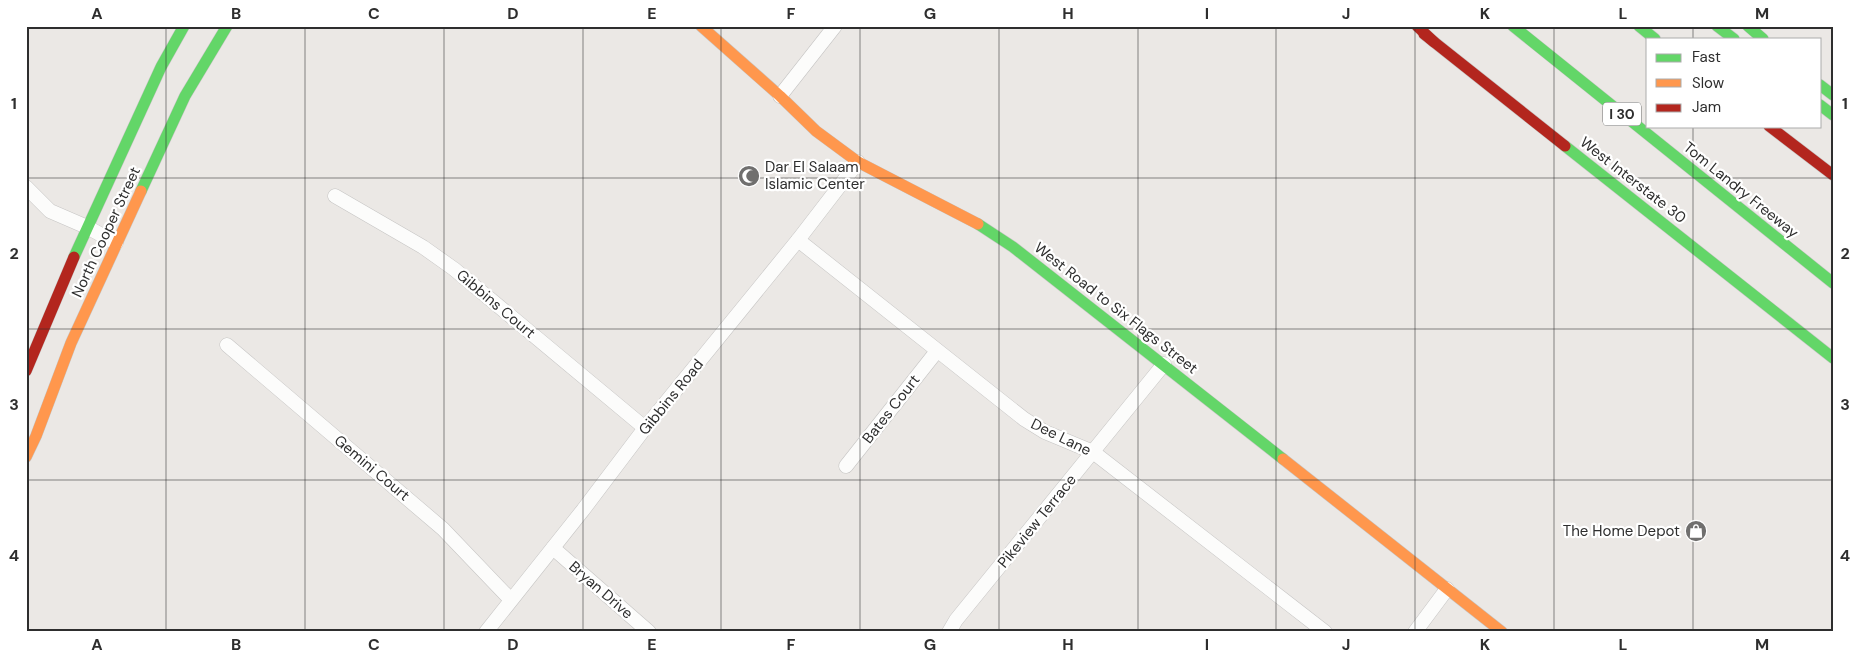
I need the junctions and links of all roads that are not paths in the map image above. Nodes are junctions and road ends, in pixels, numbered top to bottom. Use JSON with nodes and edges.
{"nodes":[{"id":1,"x":184,"y":26,"type":"edge"},
{"id":2,"x":218,"y":26,"type":"edge"},
{"id":3,"x":227,"y":26,"type":"edge"},
{"id":4,"x":701,"y":26,"type":"edge"},
{"id":5,"x":835,"y":26,"type":"edge"},
{"id":6,"x":1416,"y":26,"type":"edge"},
{"id":7,"x":1513,"y":26,"type":"edge"},
{"id":8,"x":1639,"y":26,"type":"edge"},
{"id":9,"x":1717,"y":26,"type":"edge"},
{"id":10,"x":1748,"y":26,"type":"edge"},
{"id":11,"x":1654,"y":38,"type":"edge"},
{"id":12,"x":1733,"y":38,"type":"edge"},
{"id":13,"x":1763,"y":38,"type":"edge"},
{"id":14,"x":218,"y":40,"type":"junction"},
{"id":15,"x":1822,"y":87,"type":"edge"},
{"id":16,"x":1833,"y":95,"type":"edge"},
{"id":17,"x":780,"y":96,"type":"junction"},
{"id":18,"x":1822,"y":107,"type":"edge"},
{"id":19,"x":1833,"y":115,"type":"edge"},
{"id":20,"x":1773,"y":128,"type":"edge"},
{"id":21,"x":858,"y":162,"type":"junction"},
{"id":22,"x":1833,"y":175,"type":"edge"},
{"id":23,"x":26,"y":187,"type":"edge"},
{"id":24,"x":335,"y":196,"type":"dead end"},
{"id":25,"x":1732,"y":202,"type":"junction"},
{"id":26,"x":87,"y":227,"type":"junction"},
{"id":27,"x":1792,"y":234,"type":"dead end"},
{"id":28,"x":798,"y":240,"type":"junction"},
{"id":29,"x":116,"y":243,"type":"junction"},
{"id":30,"x":1833,"y":283,"type":"edge"},
{"id":31,"x":227,"y":345,"type":"dead end"},
{"id":32,"x":937,"y":351,"type":"junction"},
{"id":33,"x":1833,"y":358,"type":"edge"},
{"id":34,"x":1164,"y":364,"type":"junction"},
{"id":35,"x":26,"y":371,"type":"edge"},
{"id":36,"x":645,"y":428,"type":"junction"},
{"id":37,"x":31,"y":434,"type":"edge"},
{"id":38,"x":1093,"y":452,"type":"junction"},
{"id":39,"x":26,"y":457,"type":"edge"},
{"id":40,"x":846,"y":466,"type":"dead end"},
{"id":41,"x":553,"y":548,"type":"junction"},
{"id":42,"x":1447,"y":589,"type":"junction"},
{"id":43,"x":510,"y":599,"type":"junction"},
{"id":44,"x":486,"y":632,"type":"edge"},
{"id":45,"x":649,"y":632,"type":"edge"},
{"id":46,"x":949,"y":632,"type":"edge"},
{"id":47,"x":1325,"y":632,"type":"edge"},
{"id":48,"x":1415,"y":632,"type":"edge"},
{"id":49,"x":1502,"y":632,"type":"edge"}],
"edges":[{"from":1,"to":26,"type":"main road","name":"North Cooper Street"},
{"from":2,"to":14,"type":"main road"},
{"from":3,"to":14,"type":"main road","name":"North Cooper Street"},
{"from":4,"to":17,"type":"main road","name":"West Road to Six Flags Street"},
{"from":5,"to":17,"type":"street"},
{"from":6,"to":33,"type":"main road","name":"West Interstate 30"},
{"from":7,"to":25,"type":"main road","name":"Tom Landry Freeway","number":"I 30"},
{"from":8,"to":11,"type":"main road"},
{"from":9,"to":12,"type":"main road"},
{"from":10,"to":13,"type":"main road"},
{"from":14,"to":29,"type":"main road","name":"North Cooper Street"},
{"from":15,"to":16,"type":"main road"},
{"from":17,"to":21,"type":"main road","name":"West Road to Six Flags Street"},
{"from":18,"to":19,"type":"main road"},
{"from":20,"to":22,"type":"main road"},
{"from":21,"to":28,"type":"street","name":"Gibbins Road"},
{"from":21,"to":34,"type":"main road","name":"West Road to Six Flags Street"},
{"from":23,"to":26,"type":"street"},
{"from":24,"to":36,"type":"street","name":"Gibbins Court"},
{"from":25,"to":27,"type":"main road","number":"I 30"},
{"from":25,"to":30,"type":"main road","name":"Tom Landry Freeway","number":"I 30"},
{"from":26,"to":29,"type":"street"},
{"from":26,"to":35,"type":"main road","name":"North Cooper Street"},
{"from":28,"to":32,"type":"street","name":"Dee Lane"},
{"from":28,"to":36,"type":"street","name":"Gibbins Road"},
{"from":29,"to":37,"type":"main road","name":"North Cooper Street"},
{"from":31,"to":43,"type":"street","name":"Gemini Court"},
{"from":32,"to":38,"type":"street","name":"Dee Lane"},
{"from":32,"to":40,"type":"street","name":"Bates Court"},
{"from":34,"to":38,"type":"street","name":"Pikeview Terrace"},
{"from":34,"to":42,"type":"main road","name":"West Road to Six Flags Street"},
{"from":36,"to":41,"type":"street","name":"Gibbins Road"},
{"from":37,"to":39,"type":"main road","name":"North Cooper Street"},
{"from":38,"to":46,"type":"street","name":"Pikeview Terrace"},
{"from":38,"to":47,"type":"street","name":"Dee Lane"},
{"from":41,"to":43,"type":"street","name":"Gibbins Road"},
{"from":41,"to":45,"type":"street","name":"Bryan Drive"},
{"from":42,"to":48,"type":"street"},
{"from":42,"to":49,"type":"main road","name":"West Road to Six Flags Street"},
{"from":43,"to":44,"type":"street","name":"Gibbins Road"}]}
